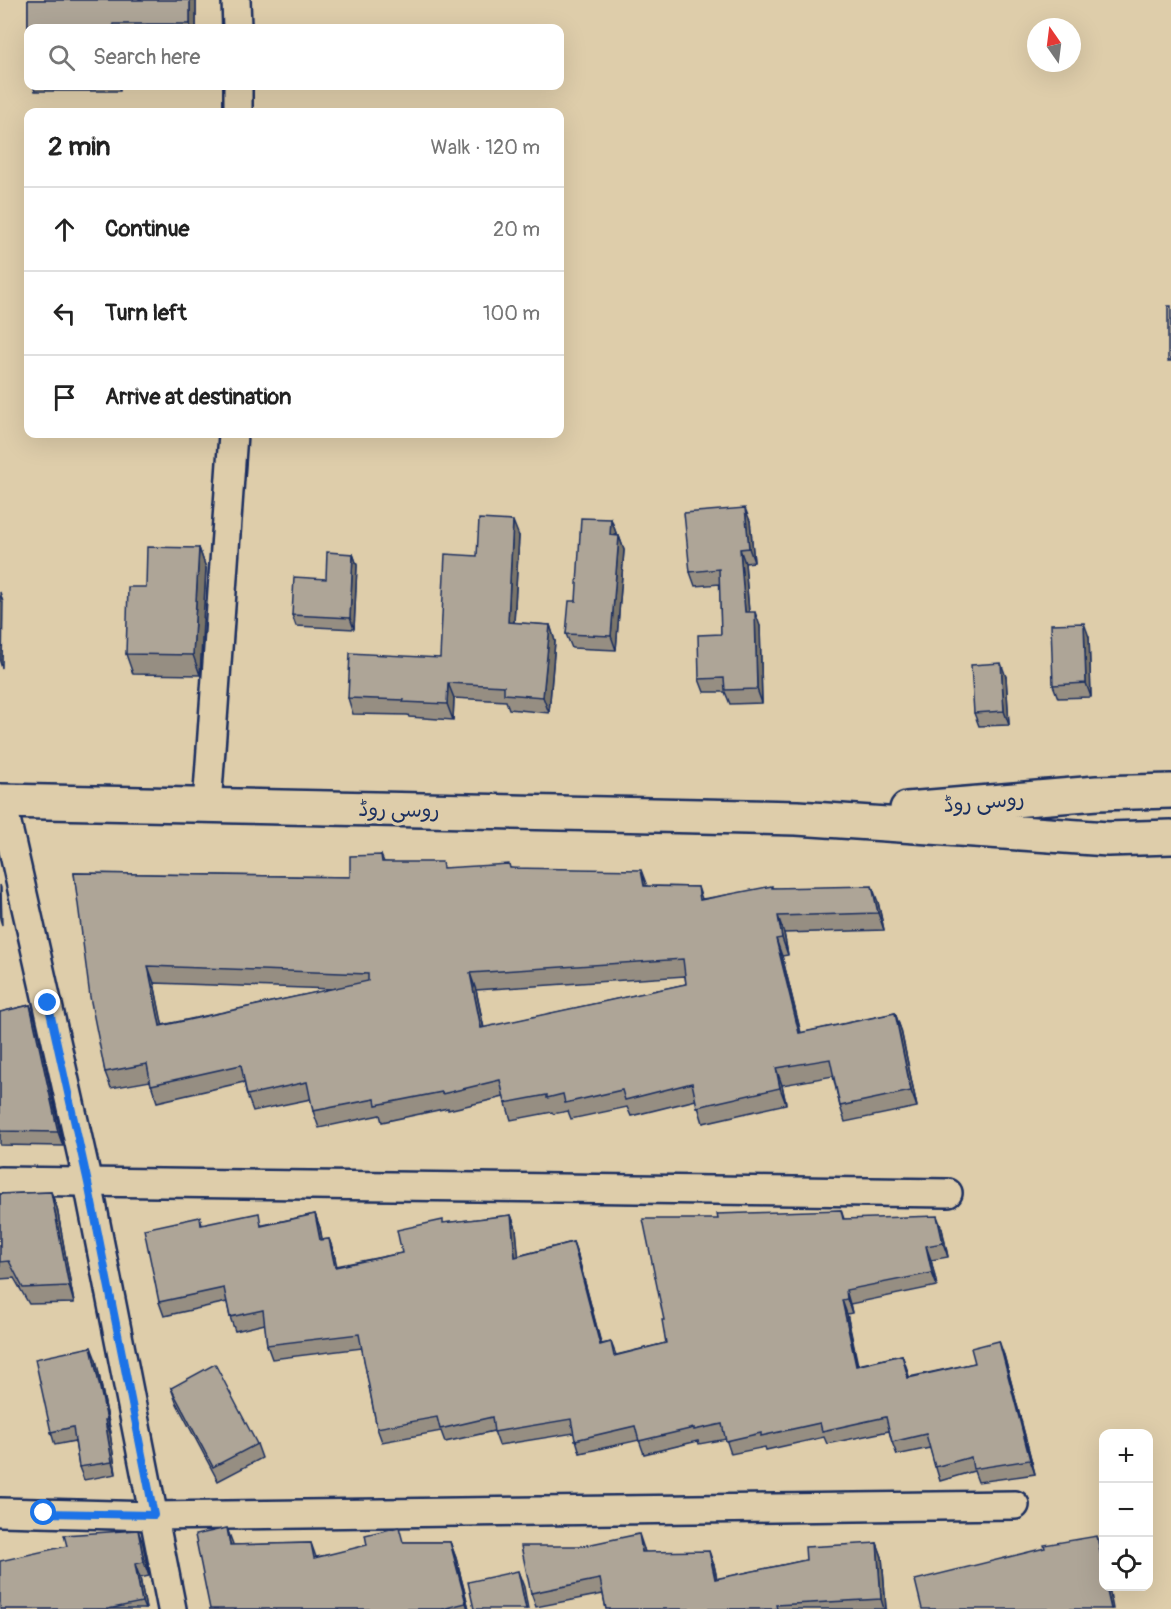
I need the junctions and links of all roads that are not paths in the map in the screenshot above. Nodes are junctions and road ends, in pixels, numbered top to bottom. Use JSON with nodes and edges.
{"nodes":[{"id":1,"x":236,"y":0,"type":"edge"},
{"id":2,"x":237,"y":24,"type":"edge"},
{"id":3,"x":238,"y":90,"type":"edge"},
{"id":4,"x":238,"y":108,"type":"edge"},
{"id":5,"x":233,"y":438,"type":"edge"},
{"id":6,"x":1171,"y":791,"type":"edge"},
{"id":7,"x":1,"y":801,"type":"edge"},
{"id":8,"x":207,"y":806,"type":"junction"},
{"id":9,"x":797,"y":818,"type":"junction"},
{"id":10,"x":1171,"y":837,"type":"edge"},
{"id":11,"x":0,"y":1181,"type":"edge"},
{"id":12,"x":88,"y":1183,"type":"junction"},
{"id":13,"x":948,"y":1193,"type":"dead end"},
{"id":14,"x":1015,"y":1505,"type":"dead end"},
{"id":15,"x":0,"y":1512,"type":"edge"},
{"id":16,"x":154,"y":1515,"type":"junction"},
{"id":17,"x":172,"y":1609,"type":"edge"}],
"edges":[{"from":1,"to":2,"type":"street"},
{"from":3,"to":4,"type":"street"},
{"from":5,"to":8,"type":"street"},
{"from":6,"to":9,"type":"main road","name":"روسی روڈ"},
{"from":7,"to":8,"type":"main road","name":"روسی روڈ"},
{"from":7,"to":12,"type":"street"},
{"from":8,"to":9,"type":"main road","name":"روسی روڈ"},
{"from":9,"to":10,"type":"main road","name":"روسی روڈ"},
{"from":11,"to":12,"type":"street"},
{"from":12,"to":13,"type":"street"},
{"from":12,"to":16,"type":"street"},
{"from":14,"to":16,"type":"street"},
{"from":15,"to":16,"type":"street"},
{"from":16,"to":17,"type":"street"}]}
